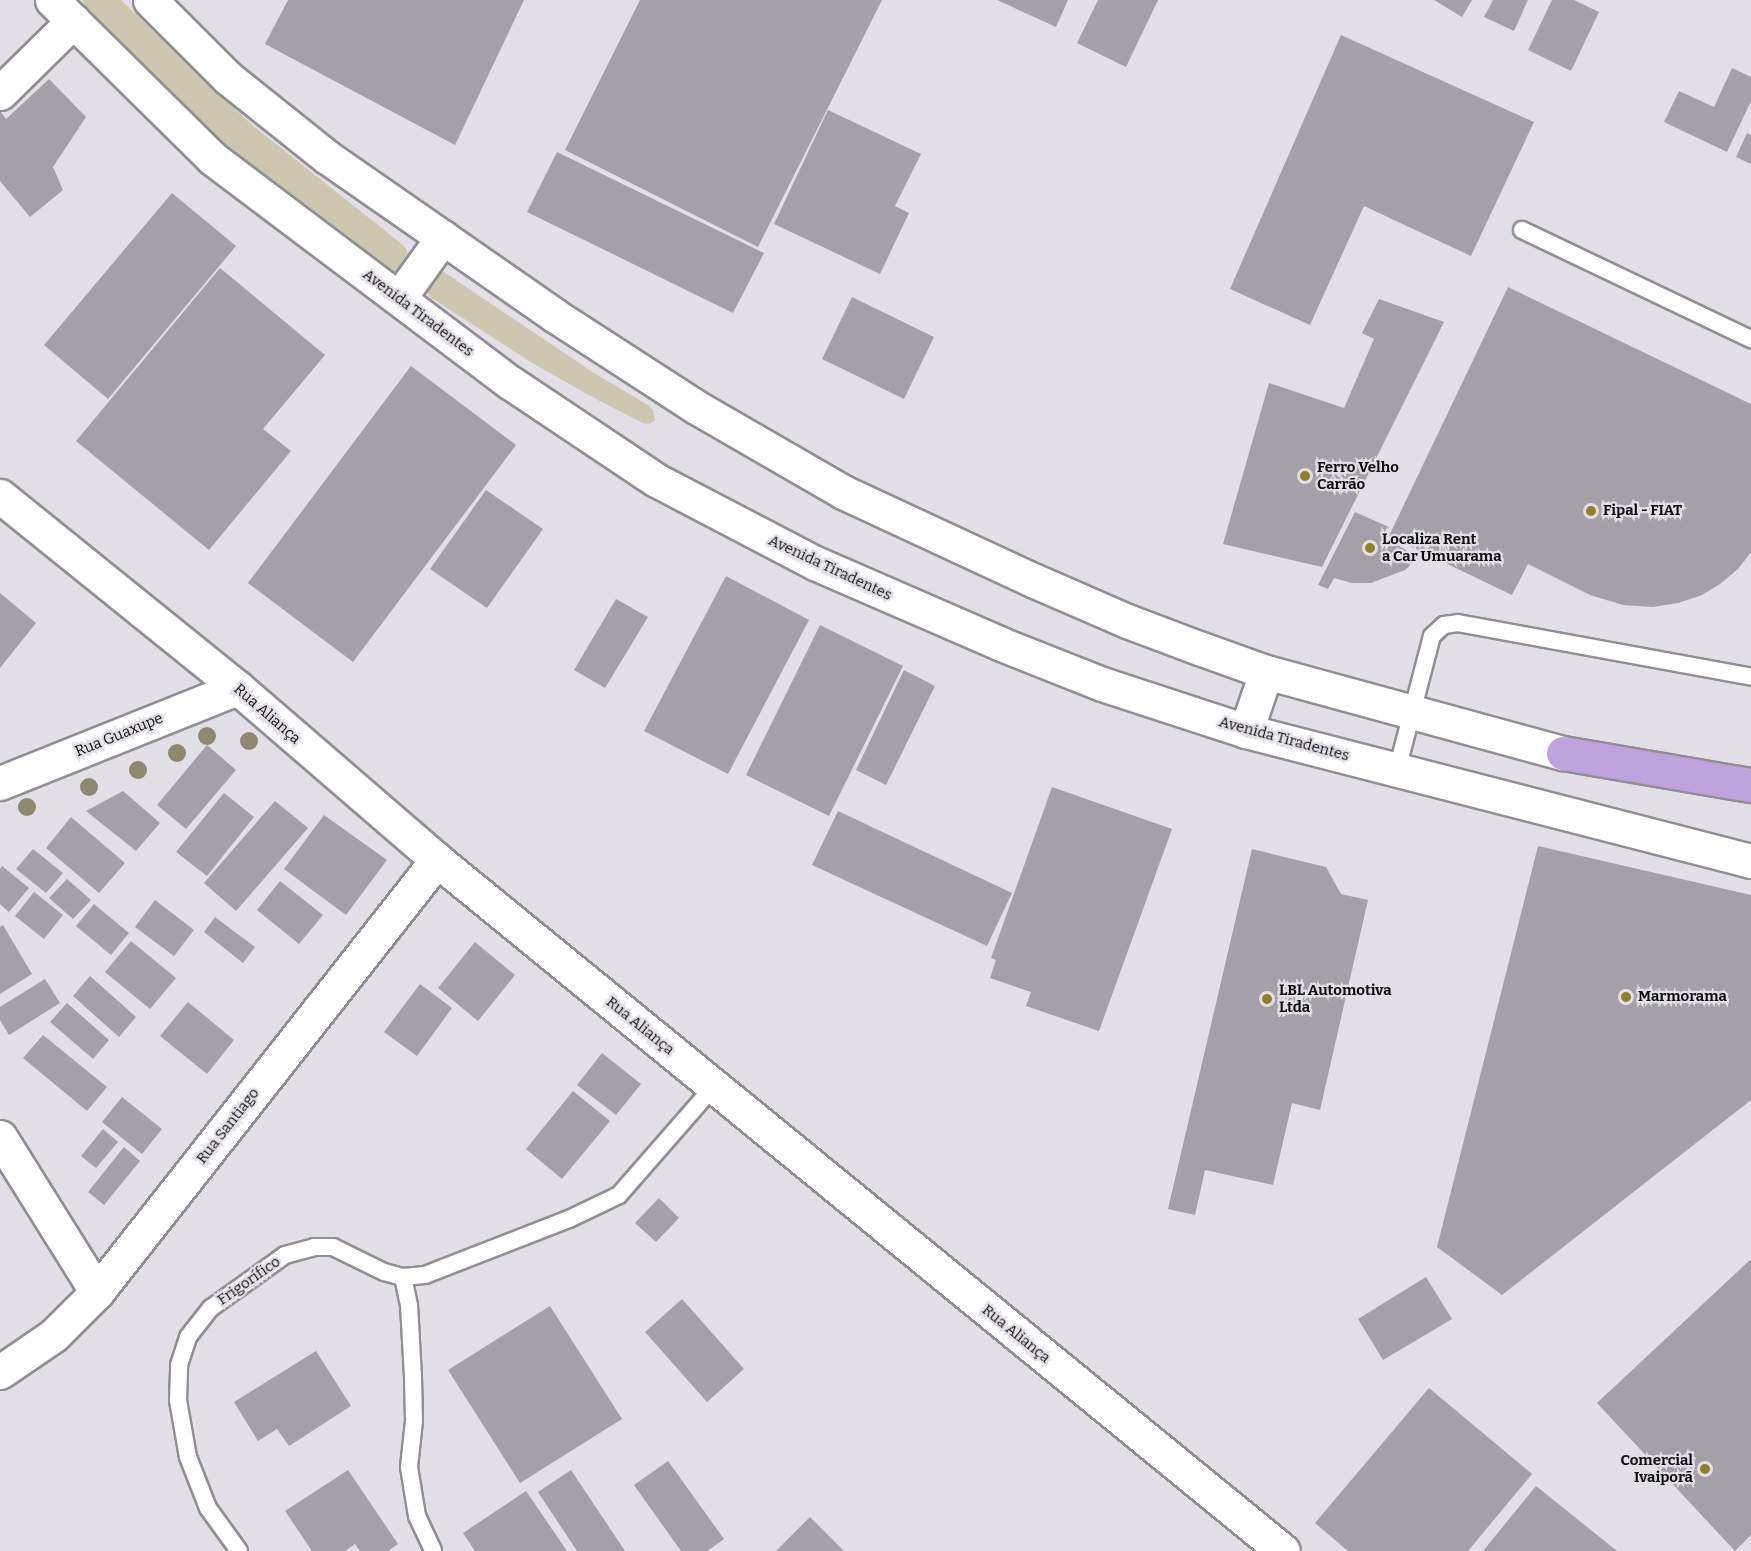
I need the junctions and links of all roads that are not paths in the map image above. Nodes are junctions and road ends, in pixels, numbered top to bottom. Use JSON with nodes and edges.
{"nodes":[{"id":1,"x":150,"y":0,"type":"edge"},
{"id":2,"x":63,"y":10,"type":"edge"},
{"id":3,"x":0,"y":93,"type":"edge"},
{"id":4,"x":1522,"y":230,"type":"dead end"},
{"id":5,"x":443,"y":237,"type":"junction"},
{"id":6,"x":399,"y":298,"type":"junction"},
{"id":7,"x":1751,"y":339,"type":"edge"},
{"id":8,"x":0,"y":496,"type":"edge"},
{"id":9,"x":1266,"y":672,"type":"junction"},
{"id":10,"x":1751,"y":677,"type":"edge"},
{"id":11,"x":238,"y":688,"type":"junction"},
{"id":12,"x":1413,"y":712,"type":"junction"},
{"id":13,"x":1246,"y":731,"type":"junction"},
{"id":14,"x":1563,"y":753,"type":"junction"},
{"id":15,"x":1751,"y":764,"type":"edge"},
{"id":16,"x":1397,"y":770,"type":"junction"},
{"id":17,"x":0,"y":783,"type":"edge"},
{"id":18,"x":1751,"y":785,"type":"edge"},
{"id":19,"x":437,"y":860,"type":"junction"},
{"id":20,"x":1751,"y":861,"type":"edge"},
{"id":21,"x":714,"y":1086,"type":"junction"},
{"id":22,"x":0,"y":1137,"type":"edge"},
{"id":23,"x":14,"y":1178,"type":"edge"},
{"id":24,"x":403,"y":1277,"type":"junction"},
{"id":25,"x":97,"y":1292,"type":"junction"},
{"id":26,"x":0,"y":1372,"type":"edge"},
{"id":27,"x":239,"y":1551,"type":"edge"},
{"id":28,"x":433,"y":1551,"type":"edge"},
{"id":29,"x":1283,"y":1551,"type":"edge"}],
"edges":[{"from":1,"to":5,"type":"main road"},
{"from":2,"to":3,"type":"main road"},
{"from":2,"to":6,"type":"main road","name":"Avenida Tiradentes"},
{"from":4,"to":7,"type":"lane"},
{"from":5,"to":6,"type":"main road"},
{"from":5,"to":9,"type":"main road"},
{"from":6,"to":13,"type":"main road","name":"Avenida Tiradentes"},
{"from":8,"to":11,"type":"main road","name":"Rua Aliança"},
{"from":9,"to":12,"type":"main road"},
{"from":9,"to":13,"type":"main road"},
{"from":10,"to":12,"type":"lane"},
{"from":11,"to":17,"type":"main road","name":"Rua Guaxupe"},
{"from":11,"to":19,"type":"main road","name":"Rua Aliança"},
{"from":12,"to":14,"type":"main road"},
{"from":12,"to":16,"type":"lane"},
{"from":13,"to":16,"type":"main road","name":"Avenida Tiradentes"},
{"from":14,"to":15,"type":"highway"},
{"from":14,"to":18,"type":"highway"},
{"from":16,"to":20,"type":"main road","name":"Avenida Tiradentes"},
{"from":19,"to":21,"type":"main road","name":"Rua Aliança"},
{"from":19,"to":25,"type":"main road","name":"Rua Santiago"},
{"from":21,"to":24,"type":"lane","name":"Frigorífico"},
{"from":21,"to":29,"type":"main road","name":"Rua Aliança"},
{"from":22,"to":23,"type":"main road"},
{"from":23,"to":25,"type":"main road"},
{"from":24,"to":27,"type":"lane","name":"Frigorífico"},
{"from":24,"to":28,"type":"lane"},
{"from":25,"to":26,"type":"main road","name":"Rua Santiago"}]}
